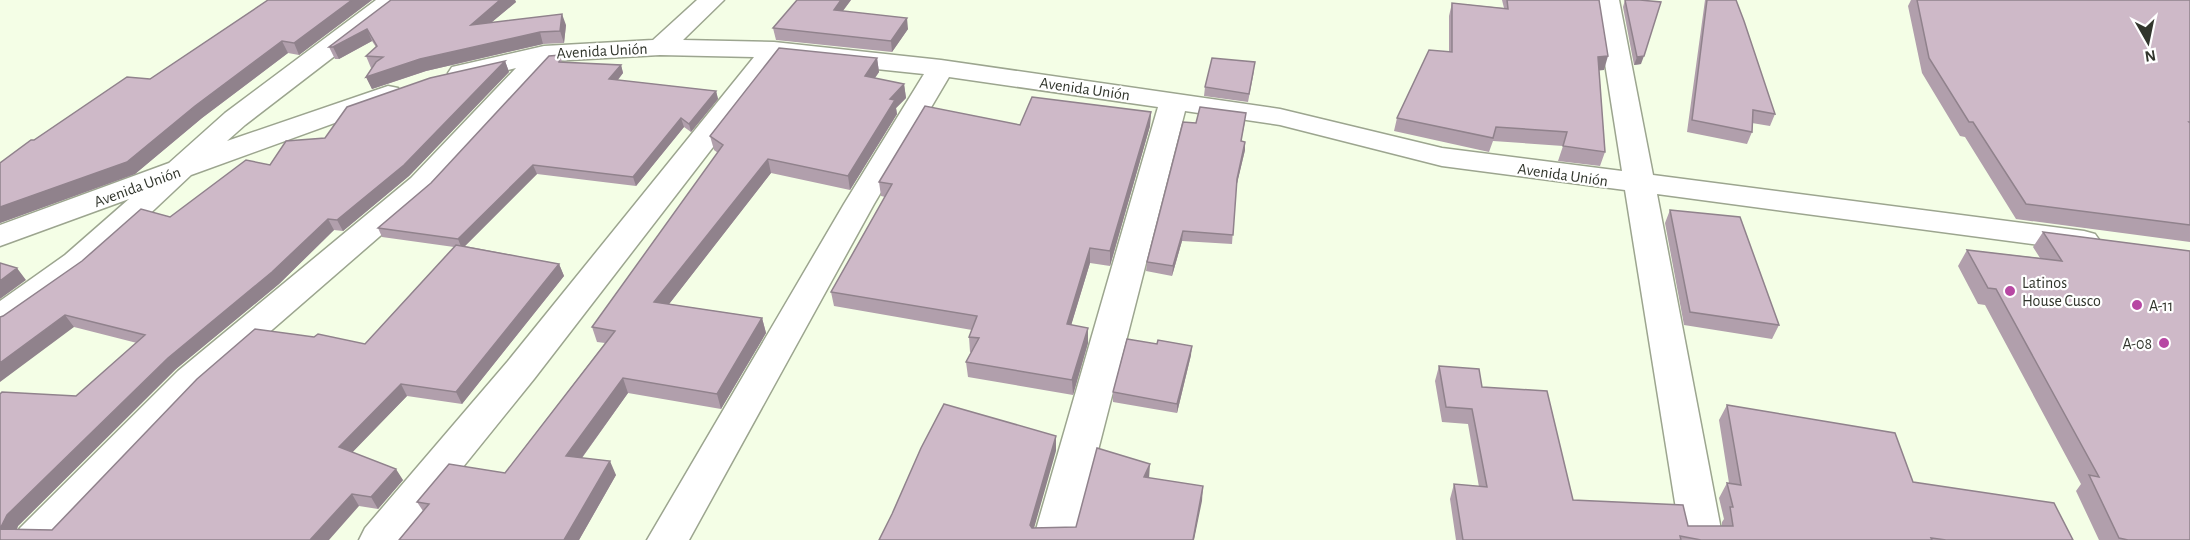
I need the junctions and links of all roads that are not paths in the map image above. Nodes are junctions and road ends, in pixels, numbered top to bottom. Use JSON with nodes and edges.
{"nodes":[{"id":1,"x":393,"y":0,"type":"edge"},
{"id":2,"x":712,"y":0,"type":"edge"},
{"id":3,"x":1607,"y":0,"type":"edge"},
{"id":4,"x":660,"y":47,"type":"junction"},
{"id":5,"x":774,"y":50,"type":"junction"},
{"id":6,"x":544,"y":54,"type":"junction"},
{"id":7,"x":941,"y":68,"type":"junction"},
{"id":8,"x":1174,"y":101,"type":"junction"},
{"id":9,"x":175,"y":172,"type":"junction"},
{"id":10,"x":1638,"y":184,"type":"junction"},
{"id":11,"x":0,"y":236,"type":"edge"},
{"id":12,"x":2108,"y":244,"type":"edge"},
{"id":13,"x":0,"y":318,"type":"edge"},
{"id":14,"x":35,"y":540,"type":"edge"},
{"id":15,"x":380,"y":540,"type":"edge"},
{"id":16,"x":668,"y":540,"type":"edge"},
{"id":17,"x":1054,"y":540,"type":"edge"},
{"id":18,"x":1702,"y":540,"type":"edge"}],
"edges":[{"from":1,"to":9,"type":"street"},
{"from":2,"to":4,"type":"street"},
{"from":3,"to":10,"type":"street"},
{"from":4,"to":5,"type":"street","name":"Avenida Unión"},
{"from":4,"to":6,"type":"street","name":"Avenida Unión"},
{"from":5,"to":7,"type":"street","name":"Avenida Unión"},
{"from":5,"to":15,"type":"street"},
{"from":6,"to":9,"type":"street","name":"Avenida Unión"},
{"from":6,"to":14,"type":"street"},
{"from":7,"to":8,"type":"street","name":"Avenida Unión"},
{"from":7,"to":16,"type":"street"},
{"from":8,"to":10,"type":"street","name":"Avenida Unión"},
{"from":8,"to":17,"type":"street"},
{"from":9,"to":11,"type":"street","name":"Avenida Unión"},
{"from":9,"to":13,"type":"street"},
{"from":10,"to":12,"type":"street","name":"Avenida Unión"},
{"from":10,"to":18,"type":"street"}]}
